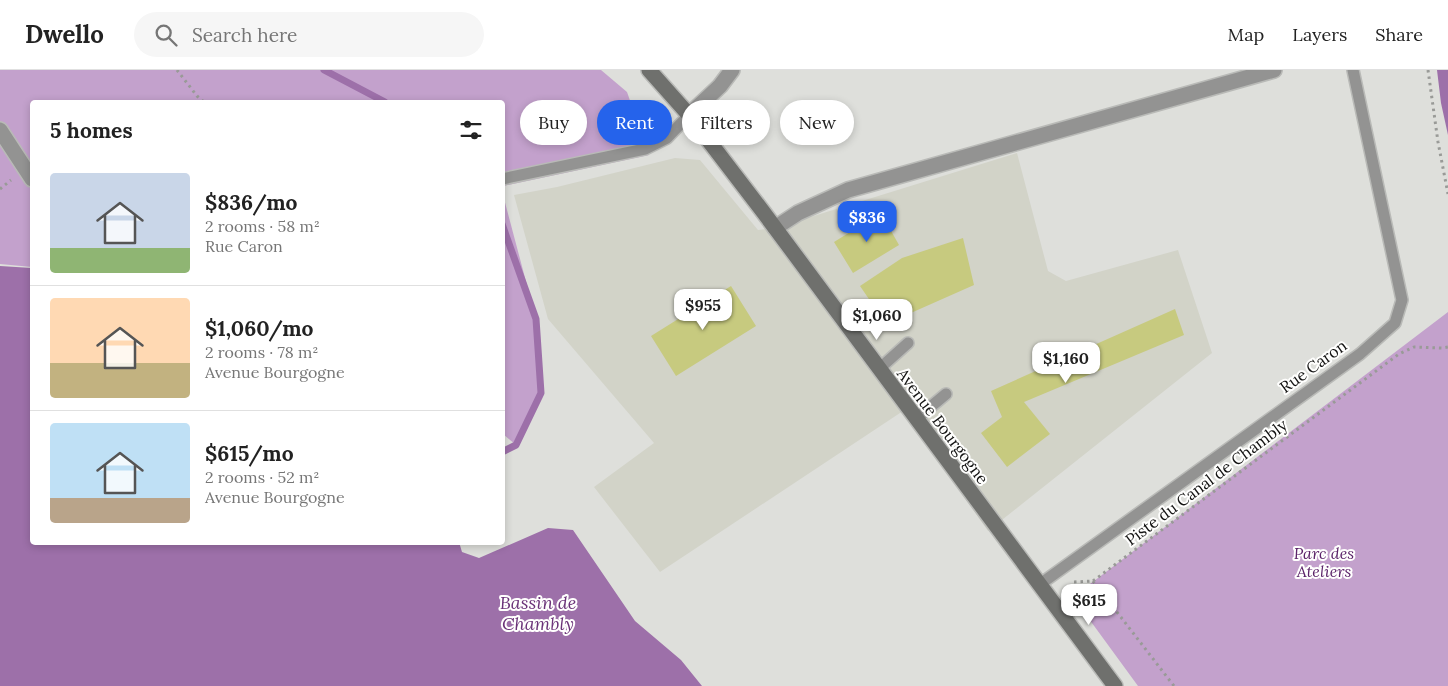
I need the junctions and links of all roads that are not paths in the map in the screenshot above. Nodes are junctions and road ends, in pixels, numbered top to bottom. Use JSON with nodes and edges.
{"nodes":[{"id":1,"x":649,"y":70,"type":"edge"},
{"id":2,"x":732,"y":70,"type":"edge"},
{"id":3,"x":1274,"y":70,"type":"edge"},
{"id":4,"x":1353,"y":70,"type":"edge"},
{"id":5,"x":706,"y":100,"type":"edge"},
{"id":6,"x":682,"y":106,"type":"edge"},
{"id":7,"x":682,"y":123,"type":"edge"},
{"id":8,"x":0,"y":130,"type":"edge"},
{"id":9,"x":713,"y":145,"type":"edge"},
{"id":10,"x":30,"y":176,"type":"edge"},
{"id":11,"x":505,"y":178,"type":"edge"},
{"id":12,"x":775,"y":228,"type":"junction"},
{"id":13,"x":908,"y":343,"type":"dead end"},
{"id":14,"x":879,"y":369,"type":"junction"},
{"id":15,"x":946,"y":394,"type":"dead end"},
{"id":16,"x":916,"y":419,"type":"junction"},
{"id":17,"x":1039,"y":585,"type":"junction"},
{"id":18,"x":1115,"y":686,"type":"edge"}],
"edges":[{"from":1,"to":6,"type":"street","name":"Avenue Bourgogne"},
{"from":2,"to":5,"type":"street"},
{"from":3,"to":12,"type":"street"},
{"from":4,"to":17,"type":"lane","name":"Rue Caron"},
{"from":7,"to":11,"type":"lane"},
{"from":8,"to":10,"type":"street"},
{"from":9,"to":12,"type":"street","name":"Avenue Bourgogne"},
{"from":12,"to":14,"type":"street","name":"Avenue Bourgogne"},
{"from":13,"to":14,"type":"lane"},
{"from":14,"to":16,"type":"street","name":"Avenue Bourgogne"},
{"from":15,"to":16,"type":"lane"},
{"from":16,"to":17,"type":"street","name":"Avenue Bourgogne"},
{"from":17,"to":18,"type":"street","name":"Avenue Bourgogne"}]}
